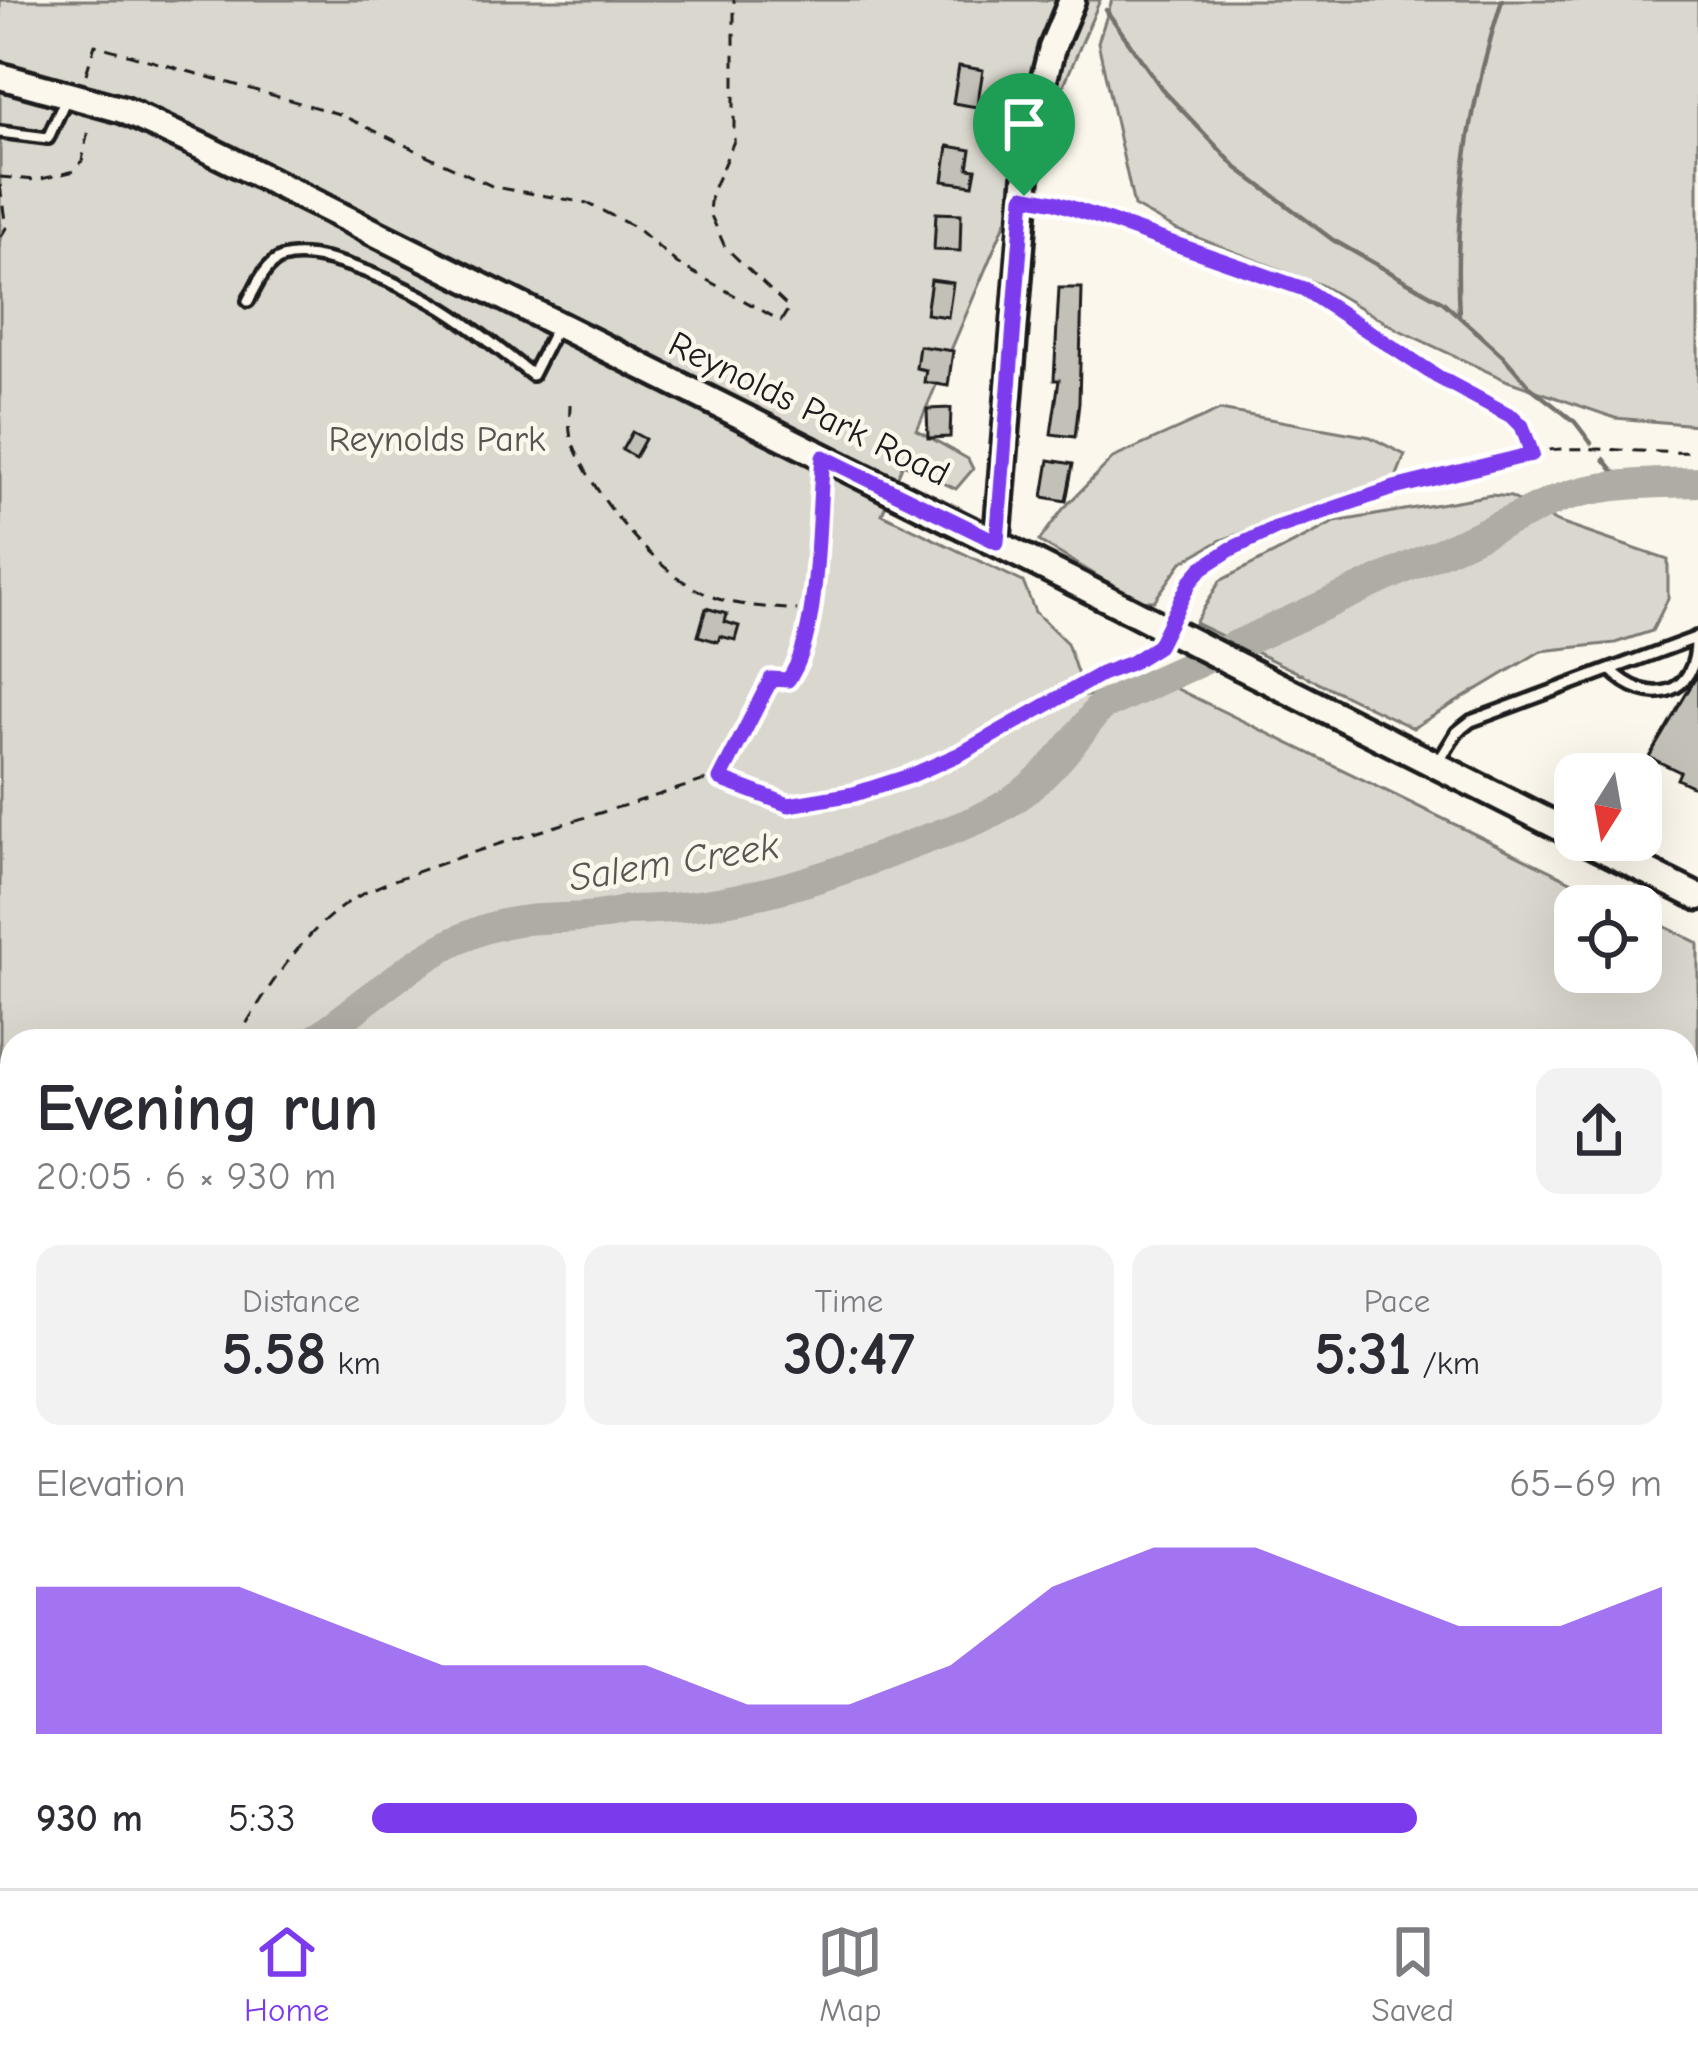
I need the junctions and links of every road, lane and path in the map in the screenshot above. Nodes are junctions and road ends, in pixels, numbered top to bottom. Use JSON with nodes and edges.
{"nodes":[{"id":1,"x":734,"y":0,"type":"edge"},
{"id":2,"x":1072,"y":0,"type":"edge"},
{"id":3,"x":0,"y":76,"type":"edge"},
{"id":4,"x":77,"y":83,"type":"junction"},
{"id":5,"x":89,"y":124,"type":"dead end"},
{"id":6,"x":0,"y":132,"type":"edge"},
{"id":7,"x":0,"y":177,"type":"edge"},
{"id":8,"x":0,"y":184,"type":"edge"},
{"id":9,"x":1024,"y":196,"type":"junction"},
{"id":10,"x":0,"y":238,"type":"edge"},
{"id":11,"x":248,"y":301,"type":"dead end"},
{"id":12,"x":558,"y":324,"type":"junction"},
{"id":13,"x":570,"y":404,"type":"dead end"},
{"id":14,"x":1698,"y":452,"type":"edge"},
{"id":15,"x":1532,"y":454,"type":"junction"},
{"id":16,"x":823,"y":457,"type":"junction"},
{"id":17,"x":997,"y":542,"type":"junction"},
{"id":18,"x":810,"y":612,"type":"junction"},
{"id":19,"x":1174,"y":620,"type":"dead end"},
{"id":20,"x":1166,"y":633,"type":"dead end"},
{"id":21,"x":1697,"y":637,"type":"edge"},
{"id":22,"x":1611,"y":670,"type":"junction"},
{"id":23,"x":788,"y":680,"type":"joint"},
{"id":24,"x":1436,"y":766,"type":"junction"},
{"id":25,"x":720,"y":779,"type":"junction"},
{"id":26,"x":1554,"y":825,"type":"edge"},
{"id":27,"x":1626,"y":861,"type":"edge"},
{"id":28,"x":1698,"y":897,"type":"edge"},
{"id":29,"x":243,"y":1029,"type":"edge"}],
"edges":[{"from":1,"to":4,"type":"path"},
{"from":2,"to":9,"type":"main road"},
{"from":3,"to":4,"type":"main road","name":"Reynolds Park Road"},
{"from":4,"to":6,"type":"lane"},
{"from":4,"to":12,"type":"main road","name":"Reynolds Park Road"},
{"from":5,"to":7,"type":"path"},
{"from":8,"to":10,"type":"path"},
{"from":9,"to":15,"type":"path"},
{"from":9,"to":17,"type":"main road"},
{"from":11,"to":12,"type":"lane"},
{"from":12,"to":16,"type":"main road","name":"Reynolds Park Road"},
{"from":13,"to":18,"type":"path"},
{"from":14,"to":15,"type":"path"},
{"from":15,"to":19,"type":"path"},
{"from":16,"to":17,"type":"main road","name":"Reynolds Park Road"},
{"from":16,"to":18,"type":"lane"},
{"from":17,"to":24,"type":"main road","name":"Reynolds Park Road","bridge":true},
{"from":18,"to":23,"type":"lane"},
{"from":20,"to":25,"type":"path"},
{"from":21,"to":22,"type":"lane"},
{"from":21,"to":22,"type":"lane"},
{"from":22,"to":24,"type":"lane"},
{"from":23,"to":25,"type":"path"},
{"from":24,"to":26,"type":"main road","name":"Reynolds Park Road"},
{"from":25,"to":29,"type":"path"},
{"from":27,"to":28,"type":"main road"}]}
